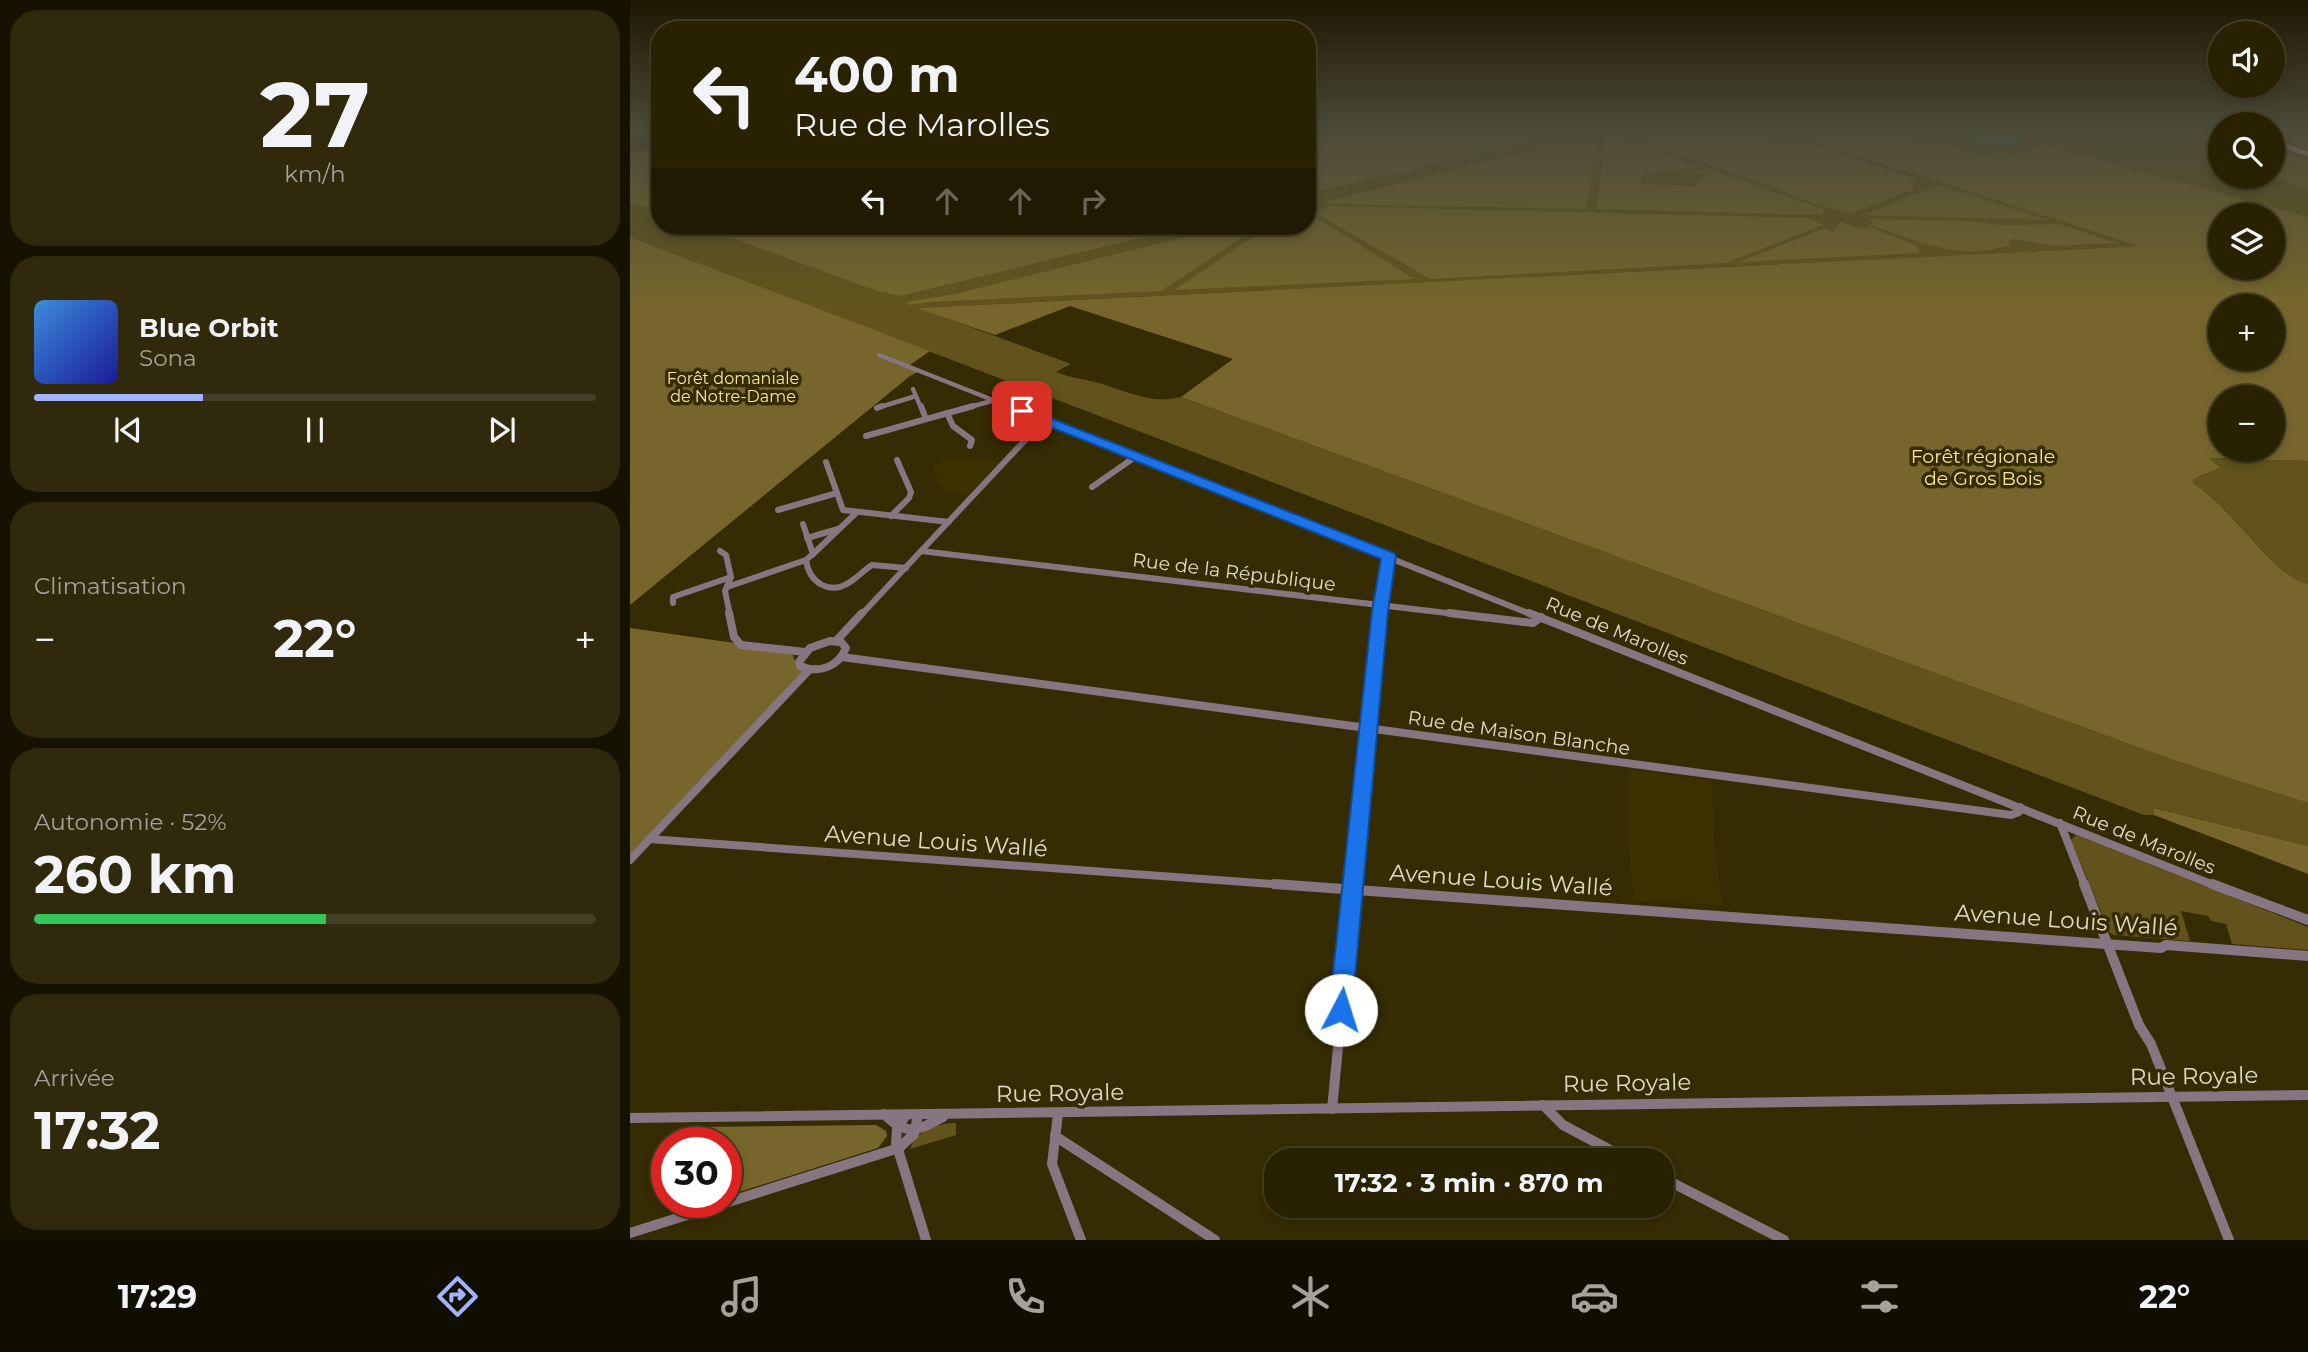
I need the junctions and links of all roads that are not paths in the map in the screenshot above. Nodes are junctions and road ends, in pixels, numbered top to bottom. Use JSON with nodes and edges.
{"nodes":[{"id":1,"x":879,"y":355,"type":"dead end"},
{"id":2,"x":914,"y":389,"type":"dead end"},
{"id":3,"x":1031,"y":390,"type":"dead end"},
{"id":4,"x":916,"y":397,"type":"junction"},
{"id":5,"x":993,"y":400,"type":"junction"},
{"id":6,"x":1006,"y":404,"type":"junction"},
{"id":7,"x":877,"y":408,"type":"dead end"},
{"id":8,"x":947,"y":413,"type":"junction"},
{"id":9,"x":926,"y":419,"type":"junction"},
{"id":10,"x":1044,"y":420,"type":"junction"},
{"id":11,"x":866,"y":436,"type":"dead end"},
{"id":12,"x":970,"y":446,"type":"dead end"},
{"id":13,"x":1135,"y":457,"type":"junction"},
{"id":14,"x":897,"y":460,"type":"dead end"},
{"id":15,"x":826,"y":462,"type":"dead end"},
{"id":16,"x":1092,"y":487,"type":"dead end"},
{"id":17,"x":837,"y":493,"type":"junction"},
{"id":18,"x":778,"y":510,"type":"dead end"},
{"id":19,"x":856,"y":513,"type":"junction"},
{"id":20,"x":891,"y":516,"type":"junction"},
{"id":21,"x":949,"y":522,"type":"junction"},
{"id":22,"x":803,"y":524,"type":"dead end"},
{"id":23,"x":839,"y":529,"type":"junction"},
{"id":24,"x":807,"y":538,"type":"junction"},
{"id":25,"x":720,"y":551,"type":"dead end"},
{"id":26,"x":921,"y":551,"type":"junction"},
{"id":27,"x":813,"y":554,"type":"junction"},
{"id":28,"x":1388,"y":556,"type":"junction"},
{"id":29,"x":806,"y":560,"type":"junction"},
{"id":30,"x":905,"y":568,"type":"junction"},
{"id":31,"x":730,"y":577,"type":"junction"},
{"id":32,"x":727,"y":587,"type":"junction"},
{"id":33,"x":673,"y":603,"type":"dead end"},
{"id":34,"x":1381,"y":605,"type":"junction"},
{"id":35,"x":1541,"y":617,"type":"junction"},
{"id":36,"x":836,"y":641,"type":"junction"},
{"id":37,"x":805,"y":652,"type":"junction"},
{"id":38,"x":842,"y":657,"type":"junction"},
{"id":39,"x":809,"y":670,"type":"junction"},
{"id":40,"x":1369,"y":728,"type":"junction"},
{"id":41,"x":2020,"y":807,"type":"junction"},
{"id":42,"x":2060,"y":823,"type":"junction"},
{"id":43,"x":649,"y":839,"type":"junction"},
{"id":44,"x":630,"y":860,"type":"edge"},
{"id":45,"x":1352,"y":890,"type":"junction"},
{"id":46,"x":2308,"y":920,"type":"edge"},
{"id":47,"x":2106,"y":943,"type":"junction"},
{"id":48,"x":2308,"y":956,"type":"edge"},
{"id":49,"x":2308,"y":1096,"type":"edge"},
{"id":50,"x":2171,"y":1098,"type":"junction"},
{"id":51,"x":1543,"y":1105,"type":"junction"},
{"id":52,"x":1332,"y":1109,"type":"junction"},
{"id":53,"x":1058,"y":1114,"type":"junction"},
{"id":54,"x":884,"y":1115,"type":"junction"},
{"id":55,"x":911,"y":1115,"type":"junction"},
{"id":56,"x":946,"y":1115,"type":"junction"},
{"id":57,"x":630,"y":1118,"type":"edge"},
{"id":58,"x":897,"y":1129,"type":"junction"},
{"id":59,"x":917,"y":1129,"type":"junction"},
{"id":60,"x":1055,"y":1136,"type":"junction"},
{"id":61,"x":899,"y":1148,"type":"junction"},
{"id":62,"x":1606,"y":1148,"type":"edge"},
{"id":63,"x":1674,"y":1184,"type":"edge"},
{"id":64,"x":630,"y":1233,"type":"edge"},
{"id":65,"x":926,"y":1240,"type":"edge"},
{"id":66,"x":1081,"y":1240,"type":"edge"},
{"id":67,"x":1215,"y":1240,"type":"edge"},
{"id":68,"x":1784,"y":1240,"type":"edge"},
{"id":69,"x":2230,"y":1240,"type":"edge"}],
"edges":[{"from":1,"to":5,"type":"street","name":"Rue de Marolles"},
{"from":2,"to":4,"type":"street"},
{"from":3,"to":6,"type":"street"},
{"from":4,"to":7,"type":"street"},
{"from":4,"to":9,"type":"street"},
{"from":5,"to":6,"type":"street","name":"Rue de Marolles"},
{"from":5,"to":8,"type":"street"},
{"from":6,"to":10,"type":"street","name":"Rue de Marolles"},
{"from":8,"to":9,"type":"street"},
{"from":8,"to":12,"type":"street"},
{"from":9,"to":11,"type":"street"},
{"from":10,"to":13,"type":"street","name":"Rue de Marolles"},
{"from":10,"to":21,"type":"street"},
{"from":13,"to":16,"type":"street"},
{"from":13,"to":28,"type":"street","name":"Rue de Marolles"},
{"from":14,"to":20,"type":"street"},
{"from":15,"to":17,"type":"street"},
{"from":17,"to":18,"type":"street"},
{"from":17,"to":19,"type":"street"},
{"from":19,"to":20,"type":"street"},
{"from":19,"to":23,"type":"street"},
{"from":20,"to":21,"type":"street"},
{"from":21,"to":26,"type":"street"},
{"from":22,"to":24,"type":"street"},
{"from":23,"to":24,"type":"street"},
{"from":23,"to":27,"type":"street"},
{"from":24,"to":27,"type":"street"},
{"from":25,"to":31,"type":"street"},
{"from":26,"to":30,"type":"street"},
{"from":26,"to":34,"type":"street","name":"Rue de la République"},
{"from":27,"to":29,"type":"street"},
{"from":28,"to":34,"type":"street"},
{"from":28,"to":35,"type":"street","name":"Rue de Marolles"},
{"from":29,"to":30,"type":"street"},
{"from":29,"to":32,"type":"street"},
{"from":30,"to":36,"type":"street"},
{"from":31,"to":32,"type":"street"},
{"from":31,"to":33,"type":"street"},
{"from":32,"to":37,"type":"street"},
{"from":34,"to":35,"type":"street","name":"Rue de la République"},
{"from":34,"to":40,"type":"street"},
{"from":35,"to":41,"type":"street","name":"Rue de Marolles"},
{"from":36,"to":37,"type":"street"},
{"from":36,"to":38,"type":"street"},
{"from":37,"to":39,"type":"street"},
{"from":38,"to":39,"type":"street"},
{"from":38,"to":40,"type":"street","name":"Rue de Maison Blanche"},
{"from":39,"to":43,"type":"street"},
{"from":40,"to":41,"type":"street","name":"Rue de Maison Blanche"},
{"from":40,"to":45,"type":"street"},
{"from":41,"to":42,"type":"street","name":"Rue de Marolles"},
{"from":42,"to":46,"type":"street","name":"Rue de Marolles"},
{"from":42,"to":47,"type":"street"},
{"from":43,"to":44,"type":"street"},
{"from":43,"to":45,"type":"street","name":"Avenue Louis Wallé"},
{"from":45,"to":47,"type":"street","name":"Avenue Louis Wallé"},
{"from":45,"to":52,"type":"street"},
{"from":47,"to":48,"type":"street","name":"Avenue Louis Wallé"},
{"from":47,"to":50,"type":"street"},
{"from":49,"to":50,"type":"street","name":"Rue Royale"},
{"from":50,"to":51,"type":"street","name":"Rue Royale"},
{"from":50,"to":69,"type":"street"},
{"from":51,"to":52,"type":"street","name":"Rue Royale"},
{"from":51,"to":62,"type":"street"},
{"from":52,"to":53,"type":"street","name":"Rue Royale"},
{"from":53,"to":56,"type":"street","name":"Rue Royale"},
{"from":53,"to":60,"type":"street"},
{"from":54,"to":55,"type":"street","name":"Rue Royale"},
{"from":54,"to":57,"type":"street","name":"Rue Royale"},
{"from":54,"to":58,"type":"street"},
{"from":55,"to":56,"type":"street","name":"Rue Royale"},
{"from":55,"to":58,"type":"street"},
{"from":55,"to":59,"type":"street"},
{"from":56,"to":59,"type":"street","name":"Rue Royale"},
{"from":58,"to":59,"type":"street","name":"Rue Royale"},
{"from":58,"to":61,"type":"street"},
{"from":59,"to":61,"type":"street"},
{"from":60,"to":66,"type":"street"},
{"from":60,"to":67,"type":"street"},
{"from":61,"to":64,"type":"street"},
{"from":61,"to":65,"type":"street"},
{"from":63,"to":68,"type":"street"}]}
